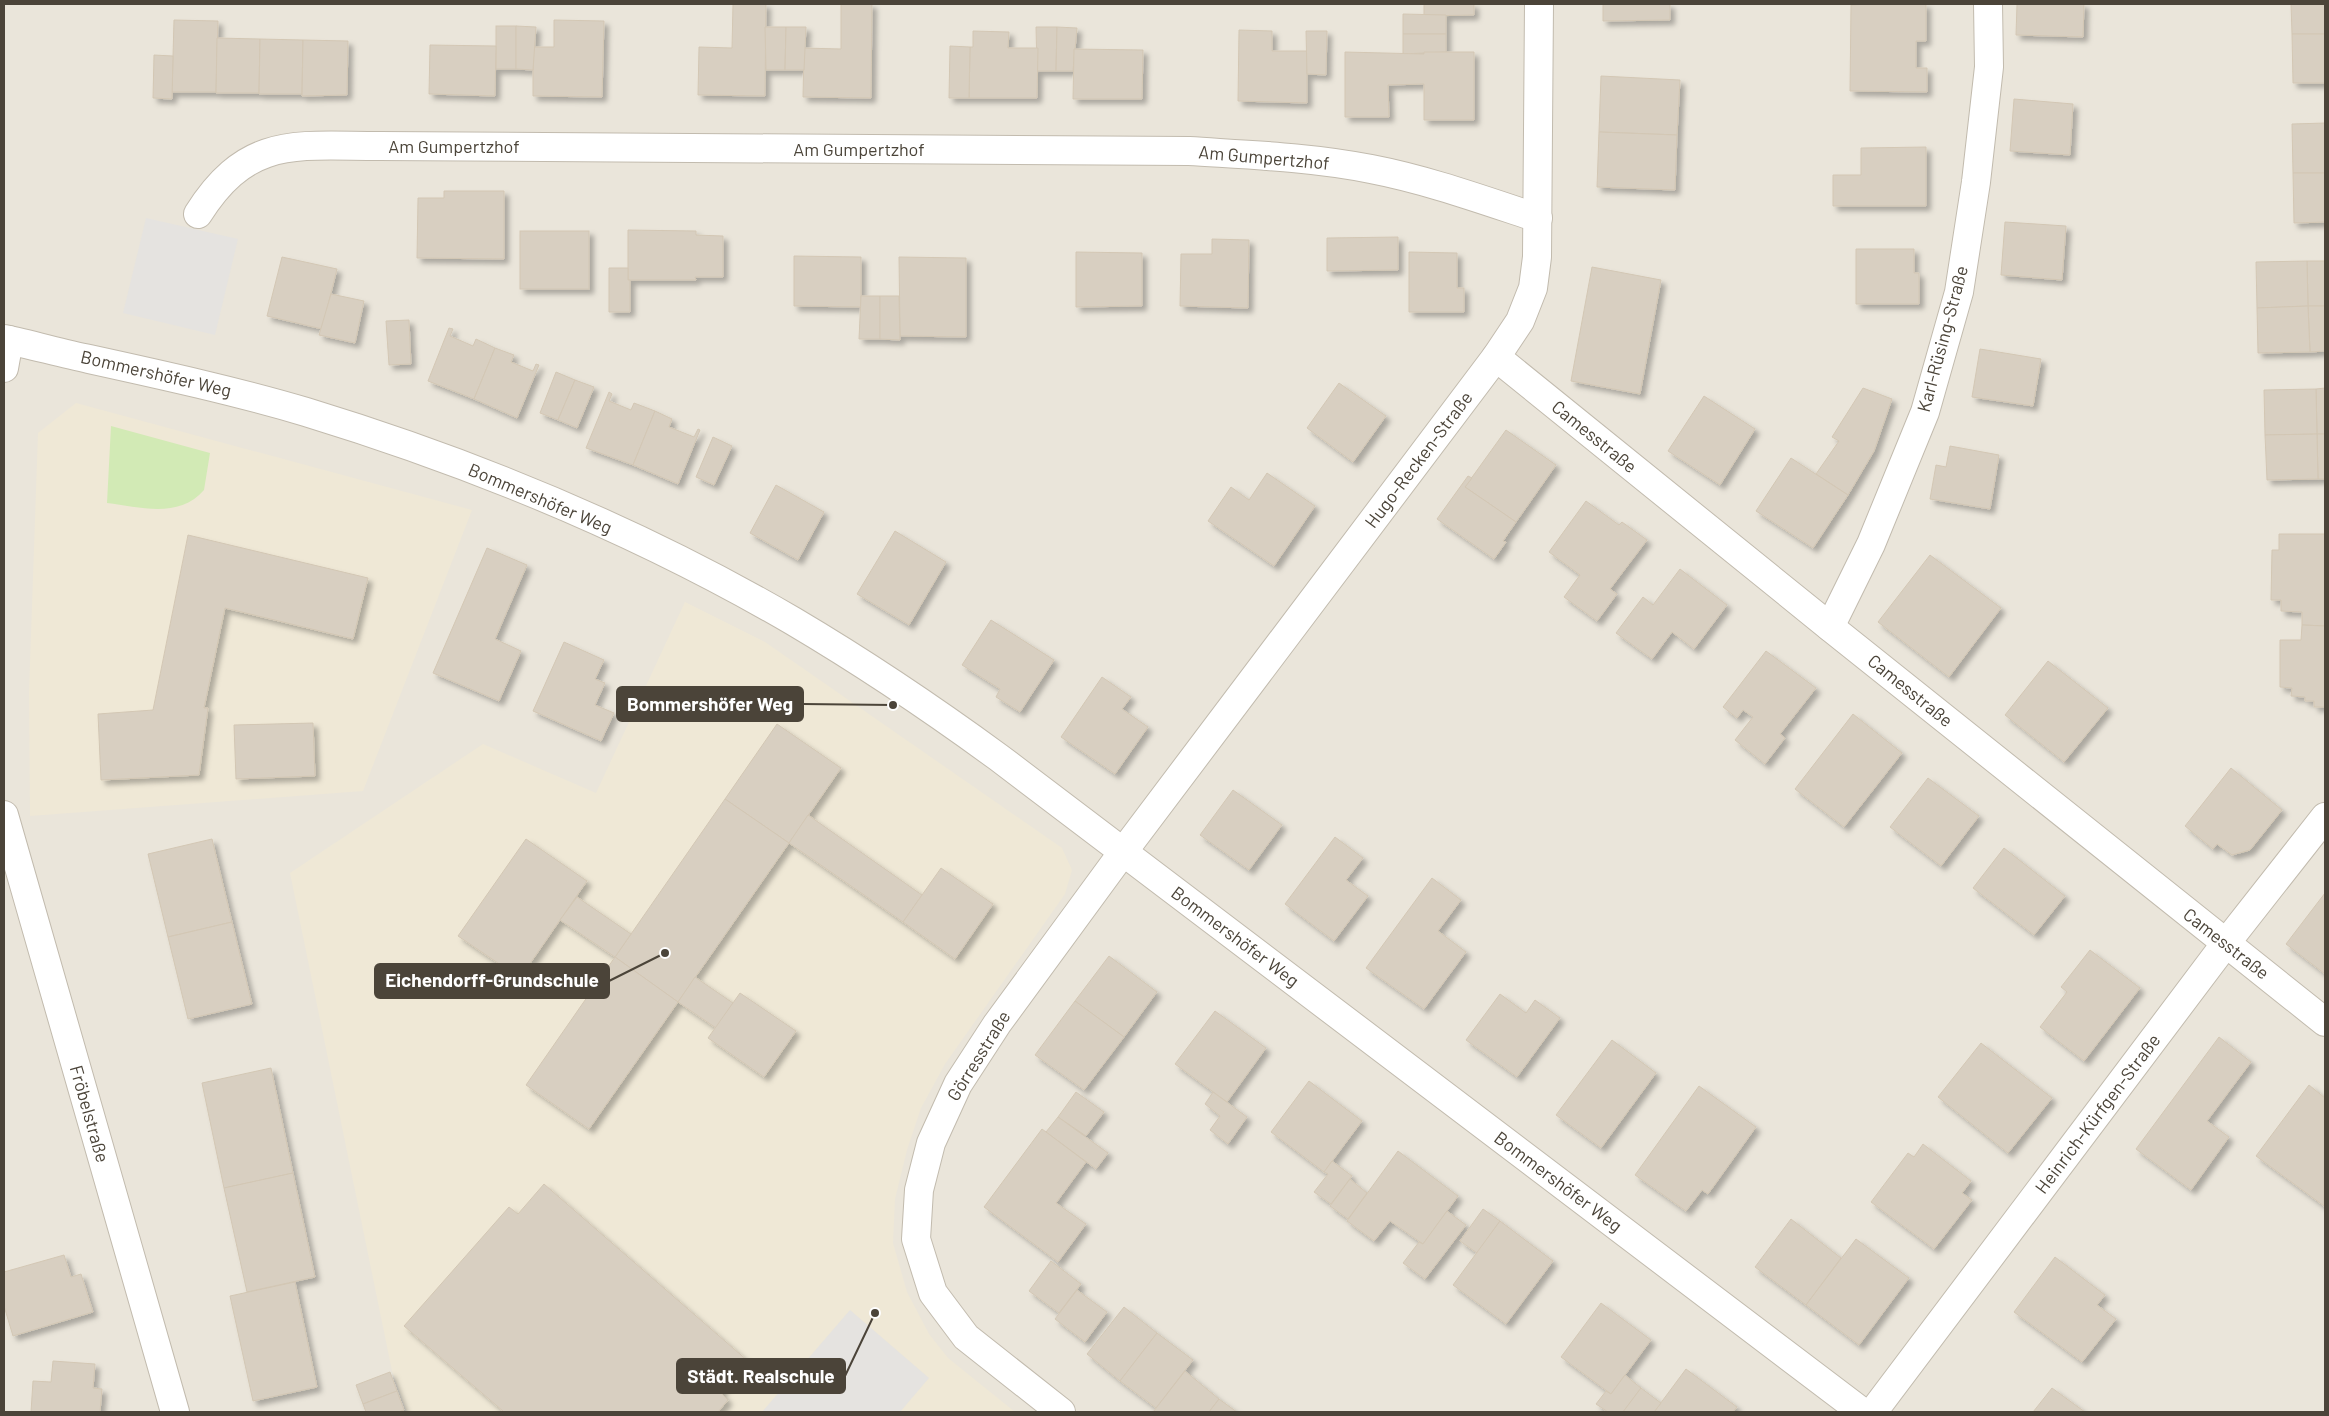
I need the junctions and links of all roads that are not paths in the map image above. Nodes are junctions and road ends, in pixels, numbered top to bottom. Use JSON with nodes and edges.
{"nodes":[{"id":1,"x":1539,"y":4,"type":"edge"},
{"id":2,"x":1988,"y":4,"type":"edge"},
{"id":3,"x":198,"y":214,"type":"dead end"},
{"id":4,"x":1538,"y":218,"type":"junction"},
{"id":5,"x":6,"y":340,"type":"edge"},
{"id":6,"x":1496,"y":357,"type":"junction"},
{"id":7,"x":4,"y":368,"type":"edge"},
{"id":8,"x":1830,"y":627,"type":"junction"},
{"id":9,"x":4,"y":815,"type":"edge"},
{"id":10,"x":2325,"y":817,"type":"edge"},
{"id":11,"x":1123,"y":852,"type":"junction"},
{"id":12,"x":2226,"y":943,"type":"junction"},
{"id":13,"x":2325,"y":1022,"type":"edge"},
{"id":14,"x":175,"y":1412,"type":"edge"},
{"id":15,"x":1061,"y":1412,"type":"edge"},
{"id":16,"x":1862,"y":1412,"type":"edge"},
{"id":17,"x":1874,"y":1412,"type":"edge"}],
"edges":[{"from":1,"to":4,"type":"street","name":"Hugo-Recken-Straße"},
{"from":2,"to":8,"type":"street","name":"Karl-Rüsing-Straße"},
{"from":3,"to":4,"type":"street","name":"Am Gumpertzhof"},
{"from":4,"to":6,"type":"street","name":"Hugo-Recken-Straße"},
{"from":5,"to":7,"type":"street"},
{"from":5,"to":11,"type":"street","name":"Bommershöfer Weg"},
{"from":6,"to":8,"type":"street","name":"Camesstraße"},
{"from":6,"to":11,"type":"street","name":"Hugo-Recken-Straße"},
{"from":8,"to":12,"type":"street","name":"Camesstraße"},
{"from":9,"to":14,"type":"street","name":"Fröbelstraße"},
{"from":10,"to":12,"type":"street","name":"Heinrich-Kürfgen-Straße"},
{"from":11,"to":15,"type":"street","name":"Görresstraße"},
{"from":11,"to":16,"type":"street","name":"Bommershöfer Weg"},
{"from":12,"to":13,"type":"street","name":"Camesstraße"},
{"from":12,"to":17,"type":"street","name":"Heinrich-Kürfgen-Straße"}]}
